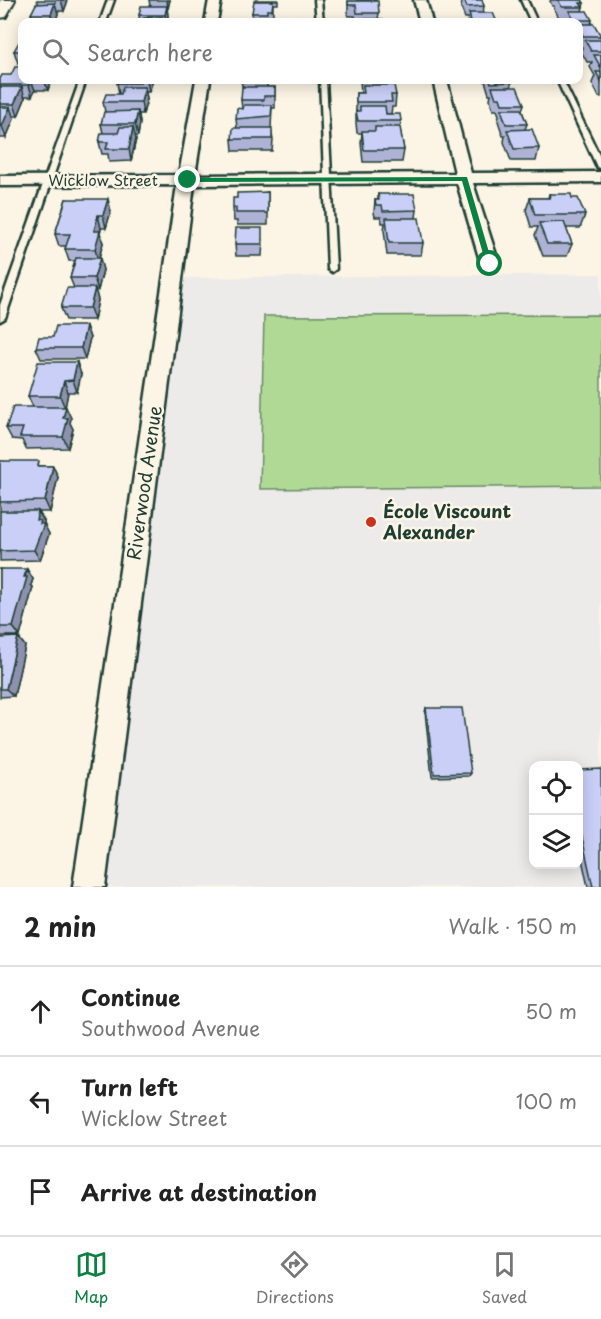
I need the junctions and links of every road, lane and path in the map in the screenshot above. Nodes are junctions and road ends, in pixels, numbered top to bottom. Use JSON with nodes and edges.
{"nodes":[{"id":1,"x":7,"y":0,"type":"edge"},
{"id":2,"x":111,"y":0,"type":"edge"},
{"id":3,"x":215,"y":0,"type":"edge"},
{"id":4,"x":318,"y":0,"type":"edge"},
{"id":5,"x":420,"y":0,"type":"edge"},
{"id":6,"x":524,"y":0,"type":"edge"},
{"id":7,"x":0,"y":13,"type":"edge"},
{"id":8,"x":104,"y":18,"type":"edge"},
{"id":9,"x":213,"y":18,"type":"edge"},
{"id":10,"x":320,"y":18,"type":"edge"},
{"id":11,"x":425,"y":18,"type":"edge"},
{"id":12,"x":532,"y":18,"type":"edge"},
{"id":13,"x":82,"y":84,"type":"edge"},
{"id":14,"x":202,"y":84,"type":"edge"},
{"id":15,"x":323,"y":84,"type":"edge"},
{"id":16,"x":441,"y":84,"type":"edge"},
{"id":17,"x":562,"y":84,"type":"edge"},
{"id":18,"x":601,"y":167,"type":"edge"},
{"id":19,"x":601,"y":177,"type":"edge"},
{"id":20,"x":464,"y":179,"type":"junction"},
{"id":21,"x":47,"y":180,"type":"junction"},
{"id":22,"x":188,"y":180,"type":"junction"},
{"id":23,"x":328,"y":180,"type":"junction"},
{"id":24,"x":0,"y":181,"type":"edge"},
{"id":25,"x":490,"y":264,"type":"dead end"},
{"id":26,"x":332,"y":268,"type":"dead end"},
{"id":27,"x":0,"y":318,"type":"edge"},
{"id":28,"x":89,"y":887,"type":"edge"}],
"edges":[{"from":1,"to":7,"type":"street"},
{"from":2,"to":8,"type":"lane"},
{"from":3,"to":9,"type":"street"},
{"from":4,"to":10,"type":"lane"},
{"from":5,"to":11,"type":"street"},
{"from":6,"to":12,"type":"lane"},
{"from":13,"to":21,"type":"lane"},
{"from":14,"to":22,"type":"street","name":"Riverwood Avenue"},
{"from":15,"to":23,"type":"lane"},
{"from":16,"to":20,"type":"street"},
{"from":17,"to":18,"type":"lane"},
{"from":19,"to":20,"type":"street","name":"Wicklow Street"},
{"from":20,"to":23,"type":"street","name":"Wicklow Street"},
{"from":20,"to":25,"type":"street"},
{"from":21,"to":22,"type":"street","name":"Wicklow Street"},
{"from":21,"to":24,"type":"street","name":"Wicklow Street"},
{"from":21,"to":27,"type":"lane"},
{"from":22,"to":23,"type":"street","name":"Wicklow Street"},
{"from":22,"to":28,"type":"street","name":"Riverwood Avenue"},
{"from":23,"to":26,"type":"lane"}]}
